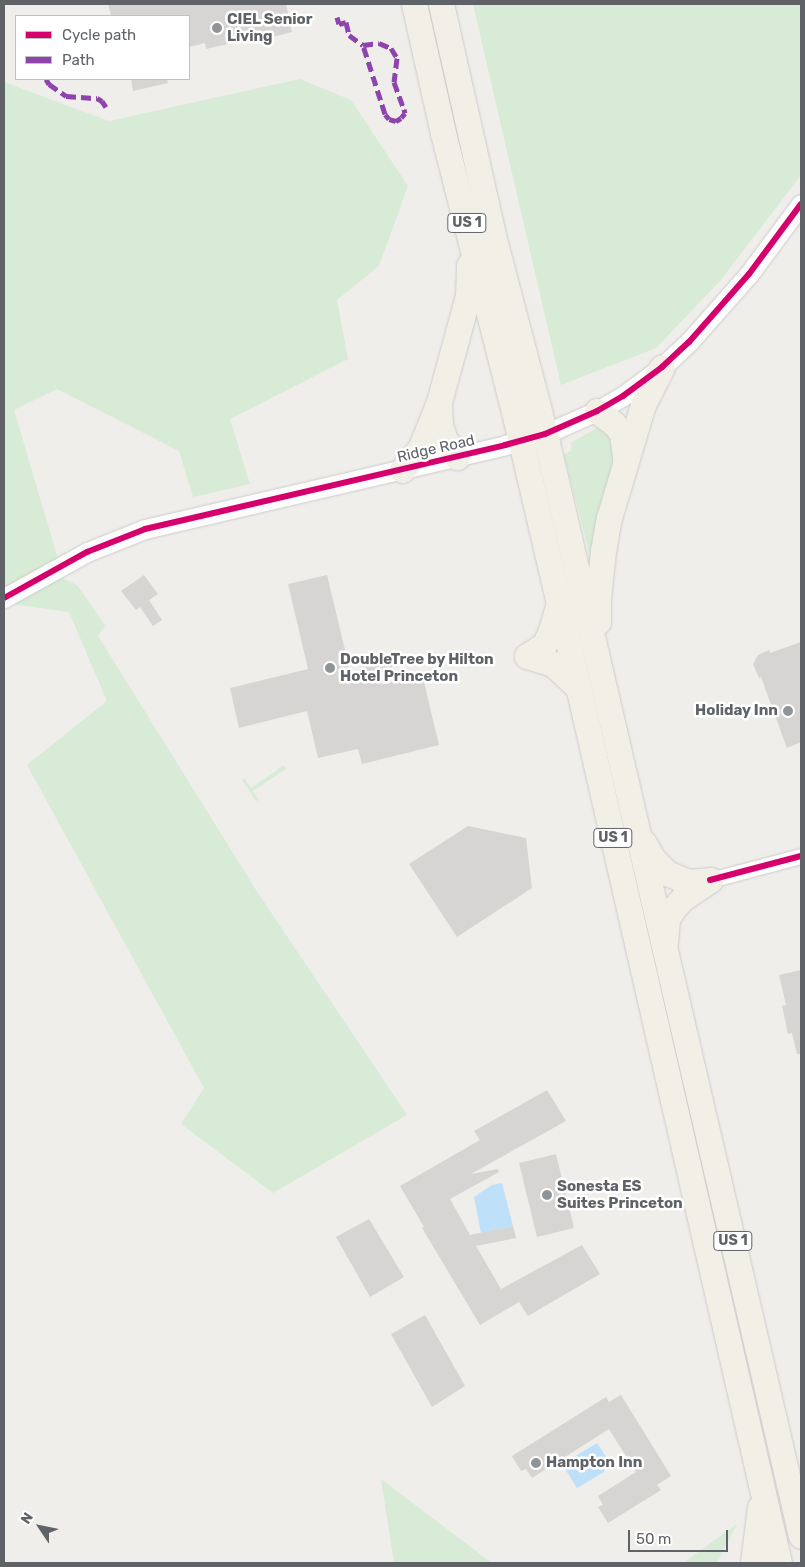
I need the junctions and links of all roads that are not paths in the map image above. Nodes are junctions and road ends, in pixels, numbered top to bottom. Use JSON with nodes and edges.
{"nodes":[{"id":1,"x":414,"y":4,"type":"edge"},
{"id":2,"x":440,"y":4,"type":"edge"},
{"id":3,"x":801,"y":204,"type":"edge"},
{"id":4,"x":470,"y":235,"type":"junction"},
{"id":5,"x":662,"y":367,"type":"junction"},
{"id":6,"x":439,"y":402,"type":"junction"},
{"id":7,"x":596,"y":411,"type":"junction"},
{"id":8,"x":545,"y":434,"type":"junction"},
{"id":9,"x":520,"y":441,"type":"junction"},
{"id":10,"x":457,"y":457,"type":"junction"},
{"id":11,"x":625,"y":461,"type":"junction"},
{"id":12,"x":402,"y":470,"type":"junction"},
{"id":13,"x":4,"y":598,"type":"edge"},
{"id":14,"x":559,"y":603,"type":"junction"},
{"id":15,"x":600,"y":672,"type":"junction"},
{"id":16,"x":578,"y":687,"type":"junction"},
{"id":17,"x":637,"y":829,"type":"junction"},
{"id":18,"x":801,"y":856,"type":"edge"},
{"id":19,"x":710,"y":880,"type":"junction"},
{"id":20,"x":664,"y":947,"type":"junction"},
{"id":21,"x":762,"y":1492,"type":"junction"},
{"id":22,"x":801,"y":1531,"type":"edge"},
{"id":23,"x":753,"y":1563,"type":"edge"},
{"id":24,"x":779,"y":1563,"type":"edge"}],
"edges":[{"from":1,"to":4,"type":"highway","number":"US 1"},
{"from":2,"to":8,"type":"highway","number":"US 1"},
{"from":3,"to":5,"type":"street","name":"Ridge Road"},
{"from":4,"to":6,"type":"highway"},
{"from":4,"to":9,"type":"highway","number":"US 1"},
{"from":5,"to":7,"type":"street","name":"Ridge Road"},
{"from":5,"to":11,"type":"highway"},
{"from":6,"to":10,"type":"highway"},
{"from":6,"to":12,"type":"highway"},
{"from":7,"to":8,"type":"street","name":"Ridge Road"},
{"from":7,"to":11,"type":"highway"},
{"from":8,"to":9,"type":"street","name":"Ridge Road"},
{"from":8,"to":15,"type":"highway","number":"US 1"},
{"from":9,"to":10,"type":"street","name":"Ridge Road"},
{"from":9,"to":14,"type":"highway","number":"US 1"},
{"from":10,"to":12,"type":"street","name":"Ridge Road"},
{"from":11,"to":15,"type":"highway"},
{"from":12,"to":13,"type":"street","name":"Ridge Road"},
{"from":14,"to":16,"type":"highway","number":"US 1"},
{"from":14,"to":16,"type":"highway"},
{"from":15,"to":17,"type":"highway","number":"US 1"},
{"from":16,"to":21,"type":"highway","number":"US 1"},
{"from":17,"to":19,"type":"highway"},
{"from":17,"to":20,"type":"highway","number":"US 1"},
{"from":18,"to":19,"type":"street"},
{"from":19,"to":20,"type":"highway"},
{"from":20,"to":22,"type":"highway","number":"US 1"},
{"from":21,"to":23,"type":"highway"},
{"from":21,"to":24,"type":"highway","number":"US 1"}]}
